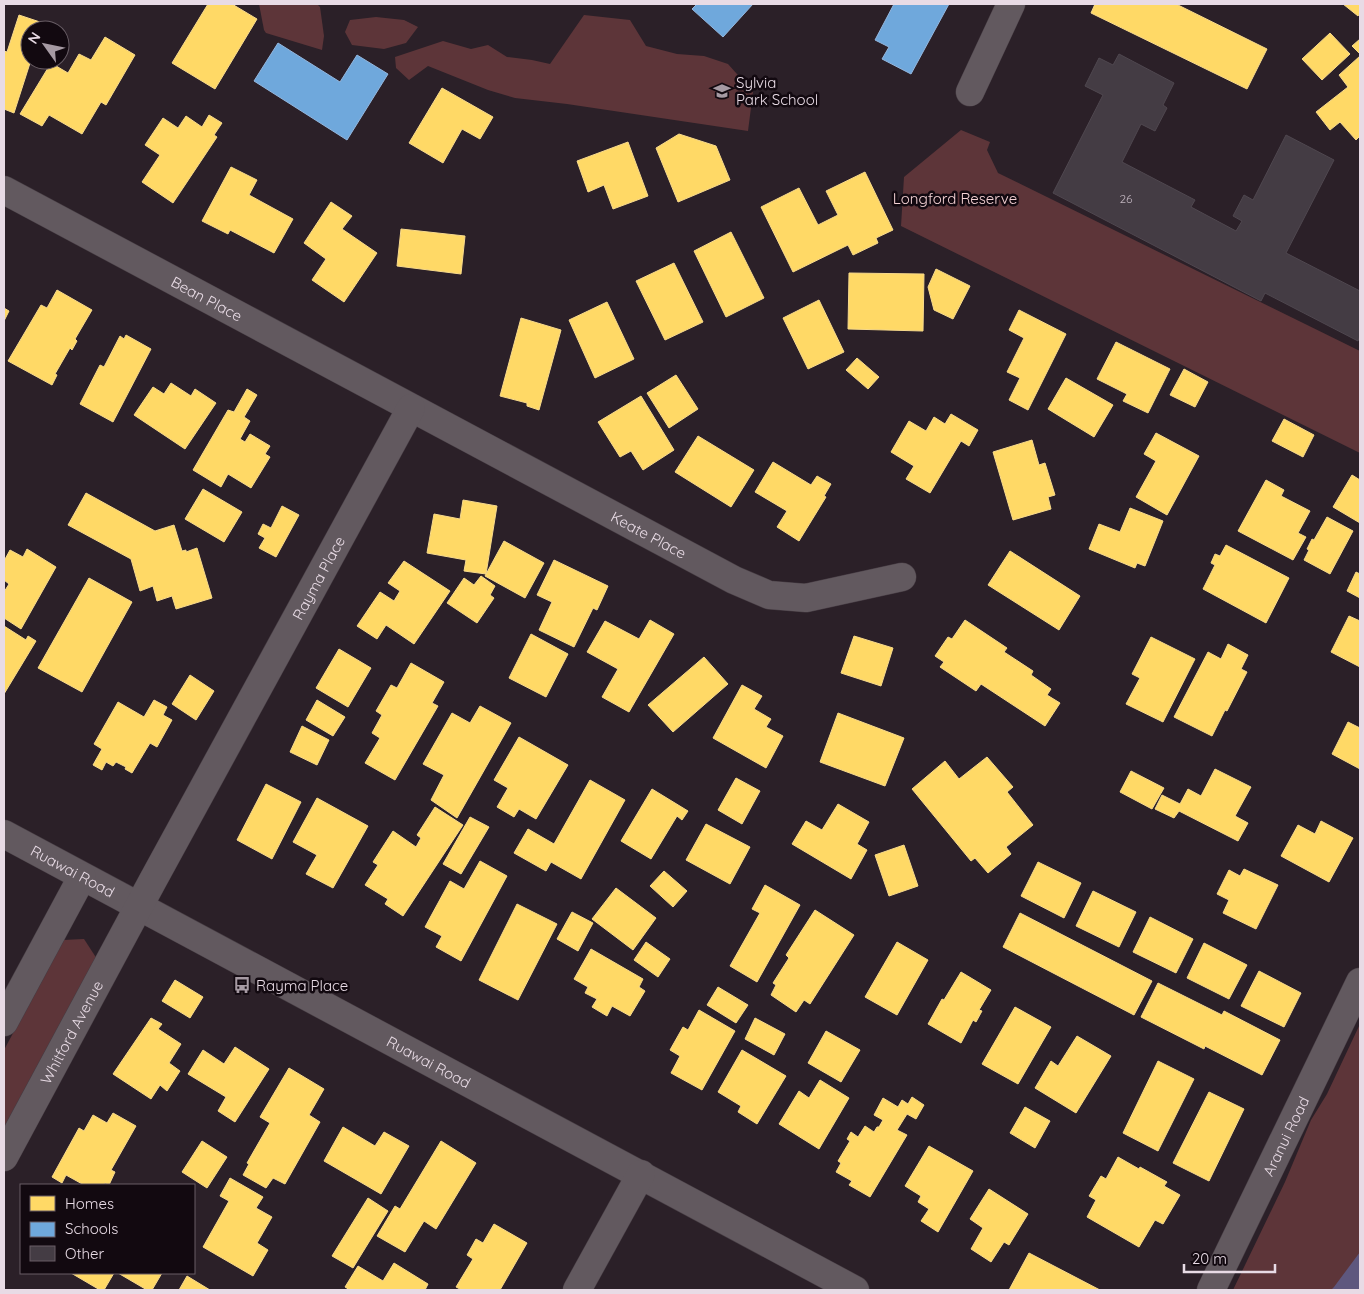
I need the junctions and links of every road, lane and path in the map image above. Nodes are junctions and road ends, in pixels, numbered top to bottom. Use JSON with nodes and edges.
{"nodes":[{"id":1,"x":1011,"y":4,"type":"edge"},
{"id":2,"x":970,"y":92,"type":"dead end"},
{"id":3,"x":4,"y":190,"type":"edge"},
{"id":4,"x":411,"y":408,"type":"junction"},
{"id":5,"x":902,"y":577,"type":"dead end"},
{"id":6,"x":4,"y":834,"type":"edge"},
{"id":7,"x":82,"y":876,"type":"junction"},
{"id":8,"x":139,"y":907,"type":"junction"},
{"id":9,"x":1360,"y":982,"type":"edge"},
{"id":10,"x":4,"y":1022,"type":"edge"},
{"id":11,"x":4,"y":1157,"type":"edge"},
{"id":12,"x":641,"y":1174,"type":"junction"},
{"id":13,"x":578,"y":1290,"type":"edge"},
{"id":14,"x":855,"y":1290,"type":"edge"},
{"id":15,"x":1212,"y":1290,"type":"edge"}],
"edges":[{"from":1,"to":2,"type":"street"},
{"from":3,"to":4,"type":"street","name":"Bean Place"},
{"from":4,"to":5,"type":"street","name":"Keate Place"},
{"from":4,"to":8,"type":"street","name":"Rayma Place"},
{"from":6,"to":7,"type":"street","name":"Ruawai Road"},
{"from":7,"to":8,"type":"street","name":"Ruawai Road"},
{"from":7,"to":10,"type":"street"},
{"from":8,"to":11,"type":"street","name":"Whitford Avenue"},
{"from":8,"to":12,"type":"street","name":"Ruawai Road"},
{"from":9,"to":15,"type":"street","name":"Aranui Road"},
{"from":12,"to":13,"type":"street"},
{"from":12,"to":14,"type":"street","name":"Ruawai Road"}]}
